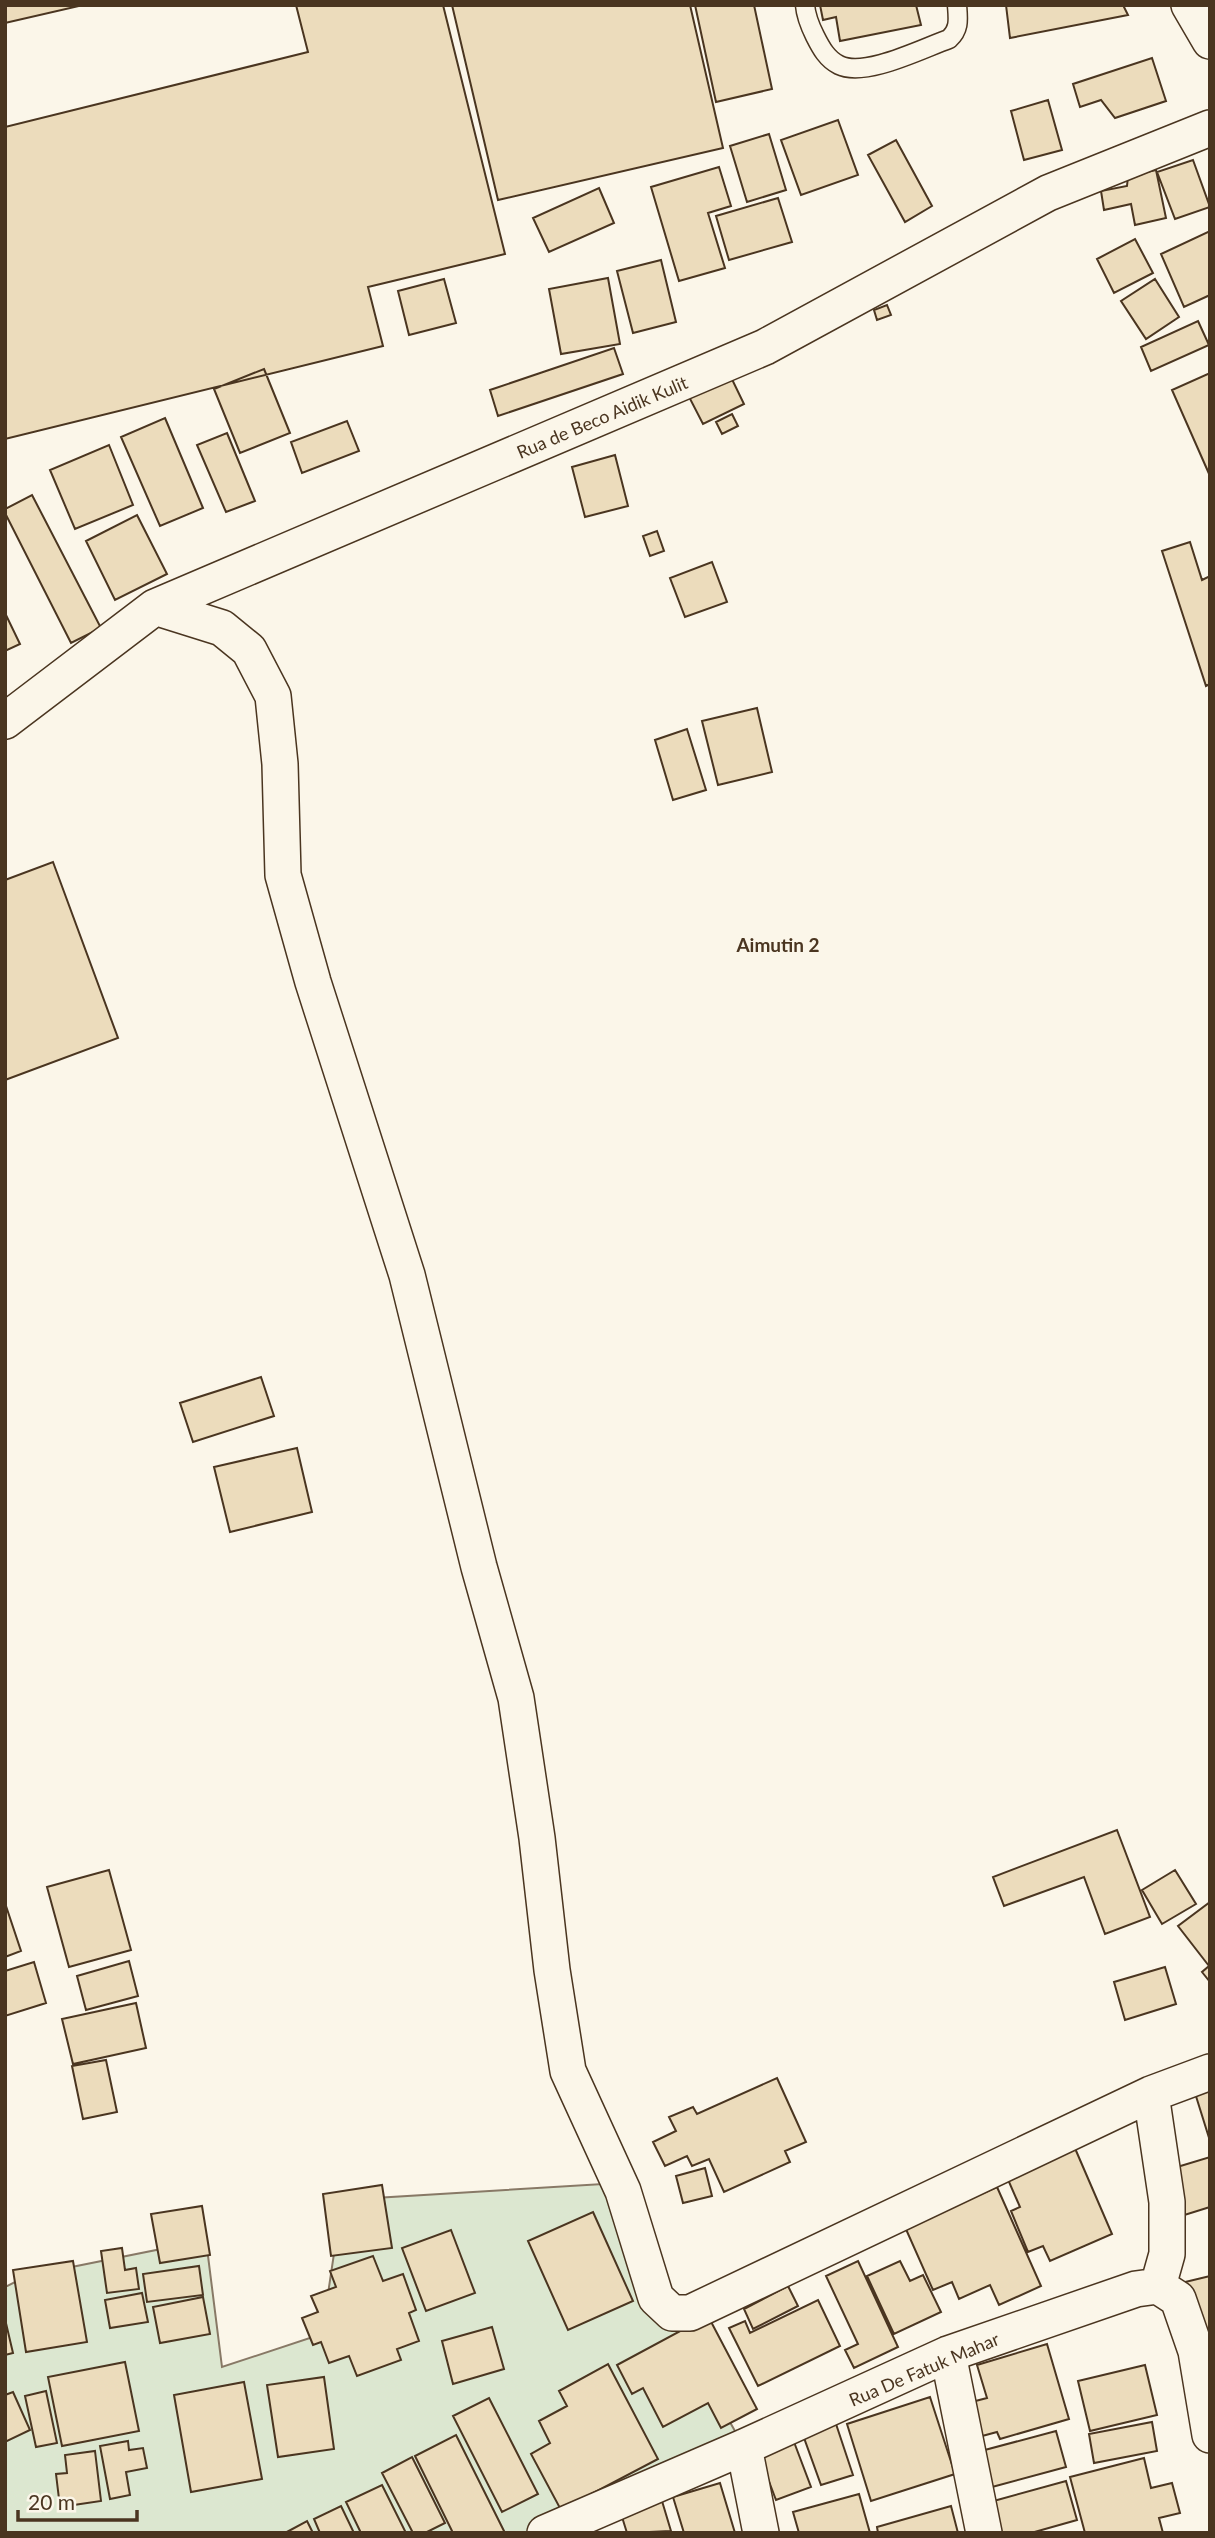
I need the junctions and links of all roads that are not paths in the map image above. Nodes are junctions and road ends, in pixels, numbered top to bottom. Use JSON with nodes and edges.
{"nodes":[{"id":1,"x":805,"y":5,"type":"edge"},
{"id":2,"x":957,"y":5,"type":"edge"},
{"id":3,"x":1189,"y":5,"type":"edge"},
{"id":4,"x":1210,"y":41,"type":"edge"},
{"id":5,"x":1210,"y":128,"type":"edge"},
{"id":6,"x":155,"y":607,"type":"junction"},
{"id":7,"x":5,"y":721,"type":"edge"},
{"id":8,"x":1210,"y":2072,"type":"edge"},
{"id":9,"x":1151,"y":2094,"type":"junction"},
{"id":10,"x":1158,"y":2286,"type":"junction"},
{"id":11,"x":948,"y":2354,"type":"junction"},
{"id":12,"x":1210,"y":2435,"type":"edge"},
{"id":13,"x":744,"y":2447,"type":"junction"},
{"id":14,"x":545,"y":2533,"type":"edge"},
{"id":15,"x":761,"y":2533,"type":"edge"},
{"id":16,"x":984,"y":2533,"type":"edge"}],
"edges":[{"from":1,"to":2,"type":"lane"},
{"from":3,"to":4,"type":"street"},
{"from":5,"to":6,"type":"street","name":"Rua de Beco Aidik Kulit"},
{"from":6,"to":7,"type":"street","name":"Rua de Beco Aidik Kulit"},
{"from":6,"to":9,"type":"street"},
{"from":8,"to":9,"type":"street"},
{"from":9,"to":10,"type":"street"},
{"from":10,"to":11,"type":"street","name":"Rua De Fatuk Mahar"},
{"from":10,"to":12,"type":"street"},
{"from":11,"to":13,"type":"street","name":"Rua De Fatuk Mahar"},
{"from":11,"to":16,"type":"street"},
{"from":13,"to":14,"type":"street","name":"Rua De Fatuk Mahar"},
{"from":13,"to":15,"type":"street"}]}
